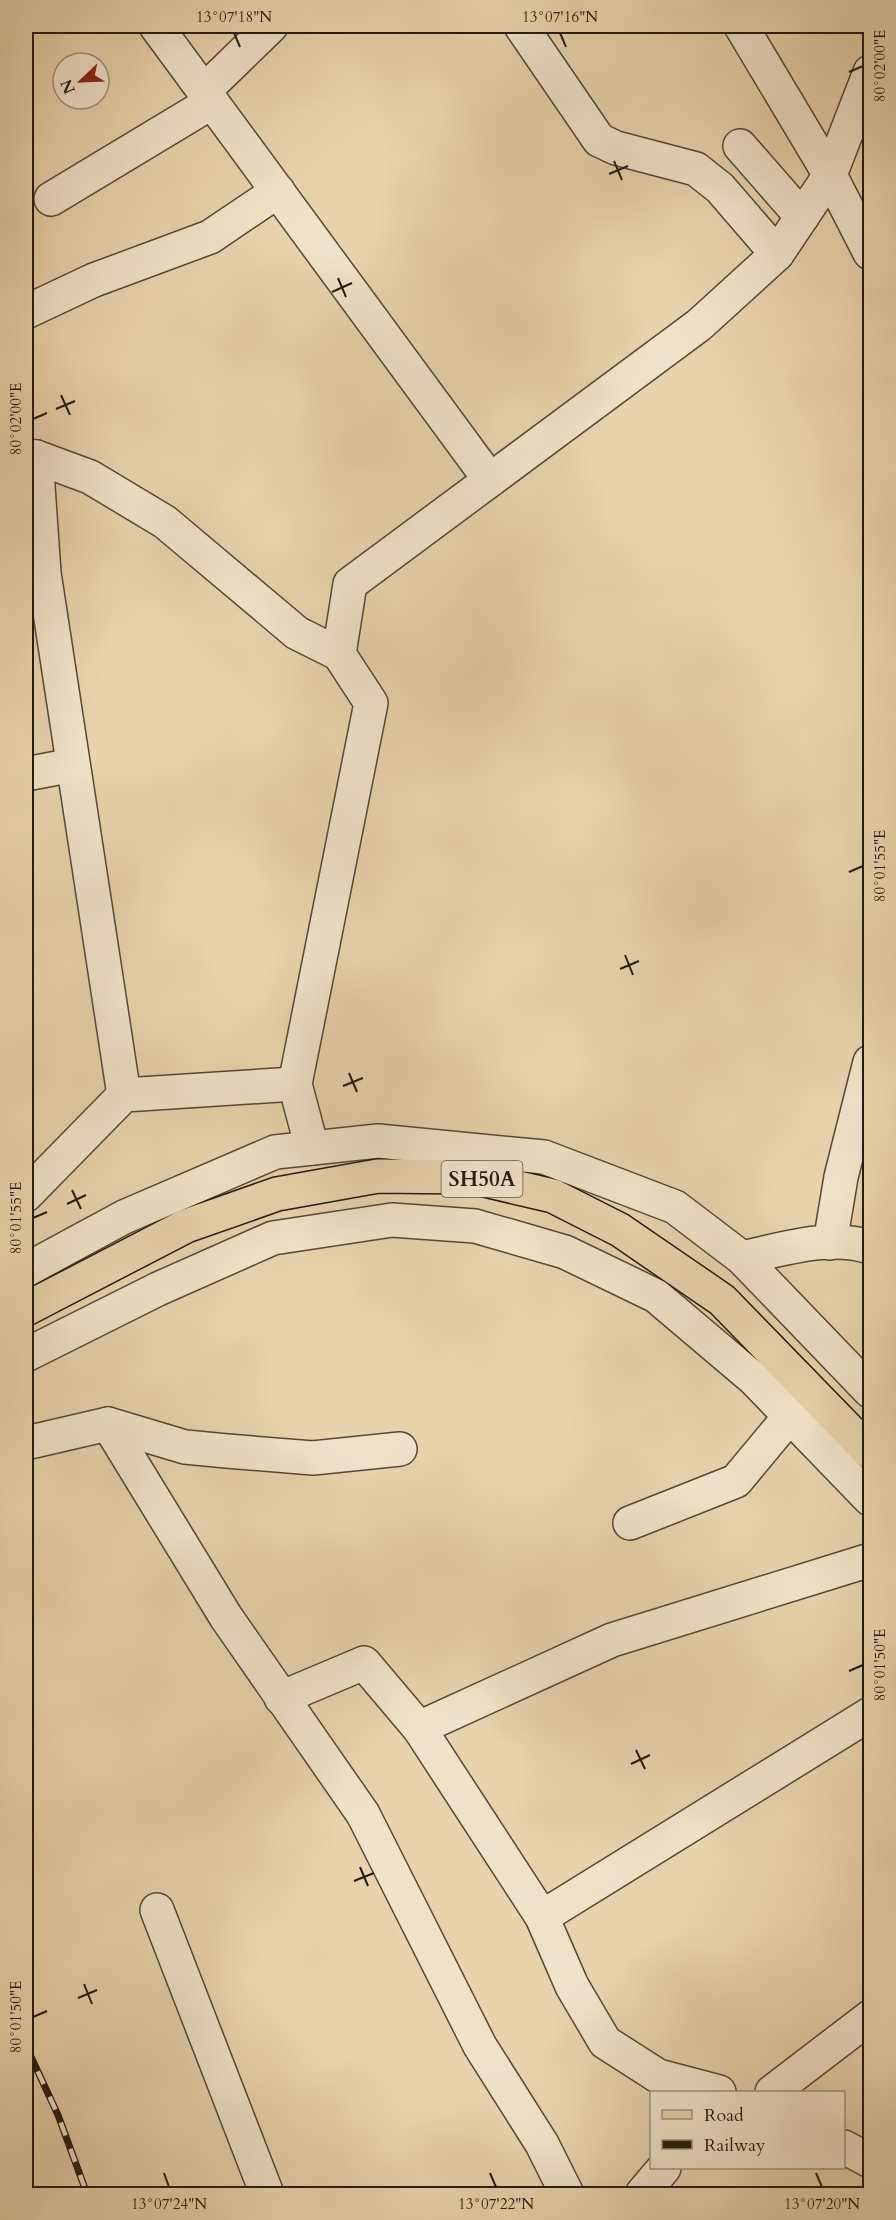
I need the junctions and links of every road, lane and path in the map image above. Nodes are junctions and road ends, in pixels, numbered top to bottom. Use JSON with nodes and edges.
{"nodes":[{"id":1,"x":156,"y":26,"type":"edge"},
{"id":2,"x":272,"y":26,"type":"edge"},
{"id":3,"x":521,"y":26,"type":"edge"},
{"id":4,"x":741,"y":26,"type":"edge"},
{"id":5,"x":870,"y":72,"type":"edge"},
{"id":6,"x":208,"y":97,"type":"junction"},
{"id":7,"x":740,"y":146,"type":"dead end"},
{"id":8,"x":830,"y":176,"type":"junction"},
{"id":9,"x":278,"y":191,"type":"junction"},
{"id":10,"x":51,"y":199,"type":"dead end"},
{"id":11,"x":802,"y":217,"type":"junction"},
{"id":12,"x":870,"y":253,"type":"edge"},
{"id":13,"x":777,"y":254,"type":"junction"},
{"id":14,"x":26,"y":312,"type":"edge"},
{"id":15,"x":31,"y":456,"type":"edge"},
{"id":16,"x":490,"y":480,"type":"junction"},
{"id":17,"x":35,"y":572,"type":"edge"},
{"id":18,"x":339,"y":654,"type":"junction"},
{"id":19,"x":73,"y":765,"type":"junction"},
{"id":20,"x":26,"y":774,"type":"edge"},
{"id":21,"x":870,"y":1062,"type":"edge"},
{"id":22,"x":295,"y":1084,"type":"junction"},
{"id":23,"x":124,"y":1095,"type":"junction"},
{"id":24,"x":312,"y":1148,"type":"junction"},
{"id":25,"x":26,"y":1195,"type":"edge"},
{"id":26,"x":830,"y":1243,"type":"junction"},
{"id":27,"x":870,"y":1247,"type":"edge"},
{"id":28,"x":742,"y":1258,"type":"junction"},
{"id":29,"x":26,"y":1270,"type":"edge"},
{"id":30,"x":26,"y":1309,"type":"edge"},
{"id":31,"x":26,"y":1354,"type":"edge"},
{"id":32,"x":870,"y":1391,"type":"edge"},
{"id":33,"x":790,"y":1416,"type":"junction"},
{"id":34,"x":108,"y":1424,"type":"junction"},
{"id":35,"x":26,"y":1443,"type":"edge"},
{"id":36,"x":400,"y":1449,"type":"dead end"},
{"id":37,"x":870,"y":1452,"type":"edge"},
{"id":38,"x":870,"y":1499,"type":"edge"},
{"id":39,"x":630,"y":1523,"type":"dead end"},
{"id":40,"x":870,"y":1560,"type":"edge"},
{"id":41,"x":281,"y":1698,"type":"junction"},
{"id":42,"x":870,"y":1714,"type":"edge"},
{"id":43,"x":419,"y":1728,"type":"junction"},
{"id":44,"x":157,"y":1910,"type":"dead end"},
{"id":45,"x":542,"y":1917,"type":"junction"},
{"id":46,"x":870,"y":2017,"type":"edge"},
{"id":47,"x":710,"y":2091,"type":"edge"},
{"id":48,"x":773,"y":2091,"type":"edge"},
{"id":49,"x":845,"y":2148,"type":"edge"},
{"id":50,"x":870,"y":2161,"type":"edge"},
{"id":51,"x":663,"y":2169,"type":"edge"},
{"id":52,"x":267,"y":2194,"type":"edge"},
{"id":53,"x":567,"y":2194,"type":"edge"},
{"id":54,"x":642,"y":2194,"type":"edge"}],
"edges":[{"from":1,"to":6,"type":"street"},
{"from":2,"to":6,"type":"street"},
{"from":3,"to":13,"type":"street"},
{"from":4,"to":8,"type":"street"},
{"from":5,"to":8,"type":"street"},
{"from":6,"to":9,"type":"street"},
{"from":6,"to":10,"type":"street"},
{"from":7,"to":11,"type":"street"},
{"from":8,"to":11,"type":"street"},
{"from":8,"to":12,"type":"street"},
{"from":9,"to":14,"type":"street"},
{"from":9,"to":16,"type":"street"},
{"from":11,"to":13,"type":"street"},
{"from":13,"to":16,"type":"street"},
{"from":15,"to":17,"type":"street"},
{"from":15,"to":18,"type":"street"},
{"from":16,"to":18,"type":"street"},
{"from":17,"to":19,"type":"street"},
{"from":18,"to":22,"type":"street"},
{"from":19,"to":20,"type":"street"},
{"from":19,"to":23,"type":"street"},
{"from":21,"to":26,"type":"street"},
{"from":22,"to":23,"type":"street"},
{"from":22,"to":24,"type":"street"},
{"from":23,"to":25,"type":"street"},
{"from":24,"to":28,"type":"street"},
{"from":24,"to":29,"type":"street"},
{"from":26,"to":27,"type":"street"},
{"from":26,"to":28,"type":"street"},
{"from":28,"to":32,"type":"street"},
{"from":30,"to":37,"type":"main road","number":"SH50A"},
{"from":31,"to":33,"type":"street"},
{"from":33,"to":38,"type":"street"},
{"from":33,"to":39,"type":"street"},
{"from":34,"to":35,"type":"street"},
{"from":34,"to":36,"type":"street"},
{"from":34,"to":41,"type":"street"},
{"from":40,"to":43,"type":"street"},
{"from":41,"to":43,"type":"street"},
{"from":41,"to":53,"type":"street"},
{"from":42,"to":45,"type":"street"},
{"from":43,"to":45,"type":"street"},
{"from":44,"to":52,"type":"street"},
{"from":45,"to":47,"type":"street"},
{"from":46,"to":48,"type":"street"},
{"from":49,"to":50,"type":"street"},
{"from":51,"to":54,"type":"street"}]}
